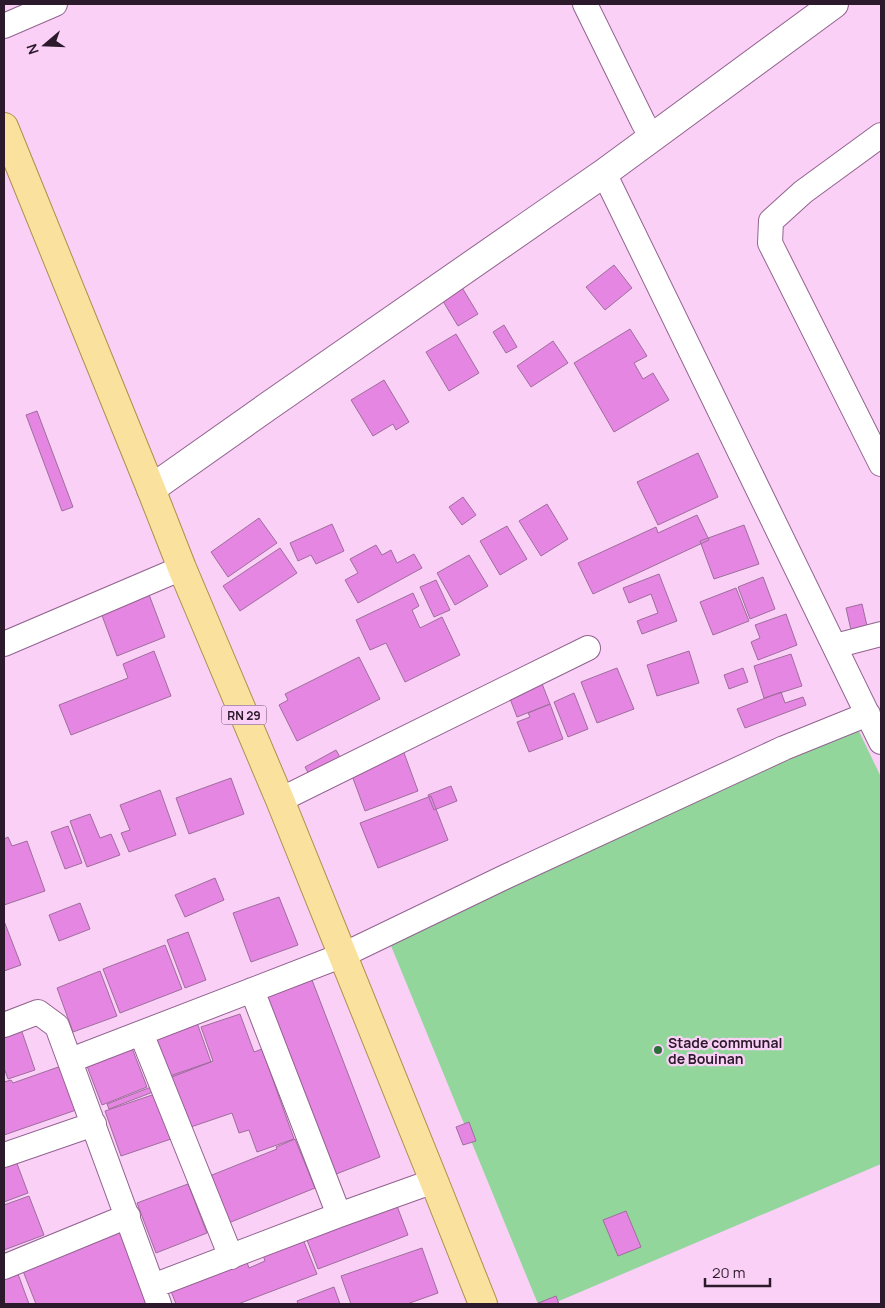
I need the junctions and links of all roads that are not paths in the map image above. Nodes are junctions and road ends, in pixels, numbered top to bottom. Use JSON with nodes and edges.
{"nodes":[{"id":1,"x":55,"y":4,"type":"edge"},
{"id":2,"x":585,"y":4,"type":"edge"},
{"id":3,"x":834,"y":4,"type":"edge"},
{"id":4,"x":4,"y":26,"type":"edge"},
{"id":5,"x":4,"y":127,"type":"edge"},
{"id":6,"x":881,"y":135,"type":"edge"},
{"id":7,"x":652,"y":138,"type":"junction"},
{"id":8,"x":604,"y":173,"type":"junction"},
{"id":9,"x":881,"y":464,"type":"edge"},
{"id":10,"x":152,"y":489,"type":"junction"},
{"id":11,"x":182,"y":568,"type":"junction"},
{"id":12,"x":881,"y":634,"type":"edge"},
{"id":13,"x":4,"y":644,"type":"edge"},
{"id":14,"x":835,"y":646,"type":"junction"},
{"id":15,"x":588,"y":648,"type":"dead end"},
{"id":16,"x":868,"y":714,"type":"junction"},
{"id":17,"x":881,"y":742,"type":"edge"},
{"id":18,"x":280,"y":800,"type":"junction"},
{"id":19,"x":343,"y":955,"type":"junction"},
{"id":20,"x":252,"y":990,"type":"junction"},
{"id":21,"x":4,"y":1025,"type":"edge"},
{"id":22,"x":141,"y":1033,"type":"junction"},
{"id":23,"x":70,"y":1060,"type":"junction"},
{"id":24,"x":94,"y":1124,"type":"junction"},
{"id":25,"x":4,"y":1155,"type":"edge"},
{"id":26,"x":434,"y":1181,"type":"junction"},
{"id":27,"x":339,"y":1215,"type":"junction"},
{"id":28,"x":128,"y":1216,"type":"junction"},
{"id":29,"x":231,"y":1257,"type":"junction"},
{"id":30,"x":4,"y":1267,"type":"edge"},
{"id":31,"x":156,"y":1295,"type":"edge"},
{"id":32,"x":483,"y":1304,"type":"edge"}],
"edges":[{"from":1,"to":4,"type":"street"},
{"from":2,"to":7,"type":"street"},
{"from":3,"to":7,"type":"street"},
{"from":5,"to":10,"type":"main road","number":"RN 29"},
{"from":6,"to":9,"type":"street"},
{"from":7,"to":8,"type":"street"},
{"from":8,"to":10,"type":"street"},
{"from":8,"to":14,"type":"street"},
{"from":10,"to":11,"type":"main road","number":"RN 29"},
{"from":11,"to":13,"type":"street"},
{"from":11,"to":18,"type":"main road","number":"RN 29"},
{"from":12,"to":14,"type":"street"},
{"from":14,"to":16,"type":"street"},
{"from":15,"to":18,"type":"street"},
{"from":16,"to":17,"type":"street"},
{"from":16,"to":19,"type":"street"},
{"from":18,"to":19,"type":"main road","number":"RN 29"},
{"from":19,"to":20,"type":"street"},
{"from":19,"to":26,"type":"main road","number":"RN 29"},
{"from":20,"to":22,"type":"street"},
{"from":20,"to":27,"type":"street"},
{"from":21,"to":23,"type":"street"},
{"from":22,"to":23,"type":"street"},
{"from":22,"to":29,"type":"street"},
{"from":23,"to":24,"type":"street"},
{"from":24,"to":25,"type":"street"},
{"from":24,"to":28,"type":"street"},
{"from":26,"to":27,"type":"street"},
{"from":26,"to":32,"type":"main road","number":"RN 29"},
{"from":27,"to":29,"type":"street"},
{"from":28,"to":30,"type":"street"},
{"from":28,"to":31,"type":"street"},
{"from":29,"to":31,"type":"street"}]}
